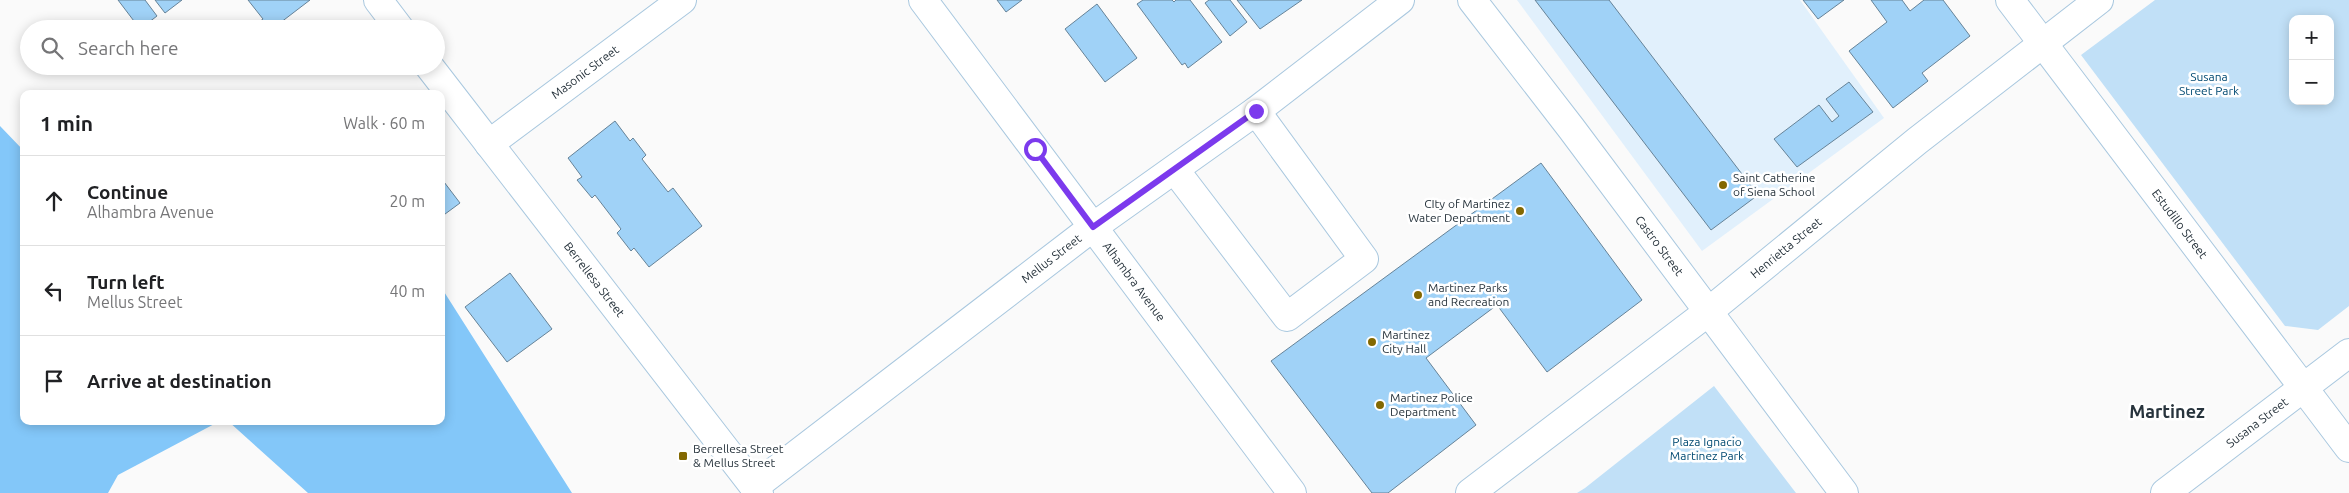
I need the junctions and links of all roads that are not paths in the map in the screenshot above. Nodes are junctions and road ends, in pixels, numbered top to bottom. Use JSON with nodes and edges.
{"nodes":[{"id":1,"x":378,"y":0,"type":"edge"},
{"id":2,"x":682,"y":0,"type":"edge"},
{"id":3,"x":923,"y":0,"type":"edge"},
{"id":4,"x":1400,"y":0,"type":"edge"},
{"id":5,"x":1472,"y":0,"type":"edge"},
{"id":6,"x":2010,"y":0,"type":"edge"},
{"id":7,"x":2099,"y":0,"type":"edge"},
{"id":8,"x":393,"y":20,"type":"edge"},
{"id":9,"x":2041,"y":44,"type":"junction"},
{"id":10,"x":436,"y":75,"type":"edge"},
{"id":11,"x":1256,"y":111,"type":"junction"},
{"id":12,"x":489,"y":144,"type":"junction"},
{"id":13,"x":1174,"y":170,"type":"junction"},
{"id":14,"x":1093,"y":227,"type":"junction"},
{"id":15,"x":1708,"y":312,"type":"junction"},
{"id":16,"x":2349,"y":353,"type":"edge"},
{"id":17,"x":2304,"y":388,"type":"junction"},
{"id":18,"x":2349,"y":448,"type":"edge"},
{"id":19,"x":756,"y":490,"type":"edge"},
{"id":20,"x":1292,"y":493,"type":"edge"},
{"id":21,"x":1470,"y":493,"type":"edge"},
{"id":22,"x":1844,"y":493,"type":"edge"},
{"id":23,"x":2165,"y":493,"type":"edge"}],
"edges":[{"from":1,"to":8,"type":"street"},
{"from":2,"to":12,"type":"street","name":"Masonic Street"},
{"from":3,"to":14,"type":"street","name":"Alhambra Avenue"},
{"from":4,"to":11,"type":"street","name":"Mellus Street"},
{"from":5,"to":15,"type":"street","name":"Castro Street"},
{"from":6,"to":9,"type":"street","name":"Estudillo Street"},
{"from":7,"to":9,"type":"street","name":"Henrietta Street"},
{"from":9,"to":15,"type":"street","name":"Henrietta Street"},
{"from":9,"to":17,"type":"street","name":"Estudillo Street"},
{"from":10,"to":12,"type":"street","name":"Berrellesa Street"},
{"from":11,"to":13,"type":"street","name":"Mellus Street"},
{"from":11,"to":13,"type":"street"},
{"from":12,"to":19,"type":"street","name":"Berrellesa Street"},
{"from":13,"to":14,"type":"street","name":"Mellus Street"},
{"from":14,"to":19,"type":"street","name":"Mellus Street"},
{"from":14,"to":20,"type":"street","name":"Alhambra Avenue"},
{"from":15,"to":21,"type":"street","name":"Henrietta Street"},
{"from":15,"to":22,"type":"street","name":"Castro Street"},
{"from":16,"to":17,"type":"street","name":"Susana Street"},
{"from":17,"to":18,"type":"street","name":"Estudillo Street"},
{"from":17,"to":23,"type":"street","name":"Susana Street"}]}
